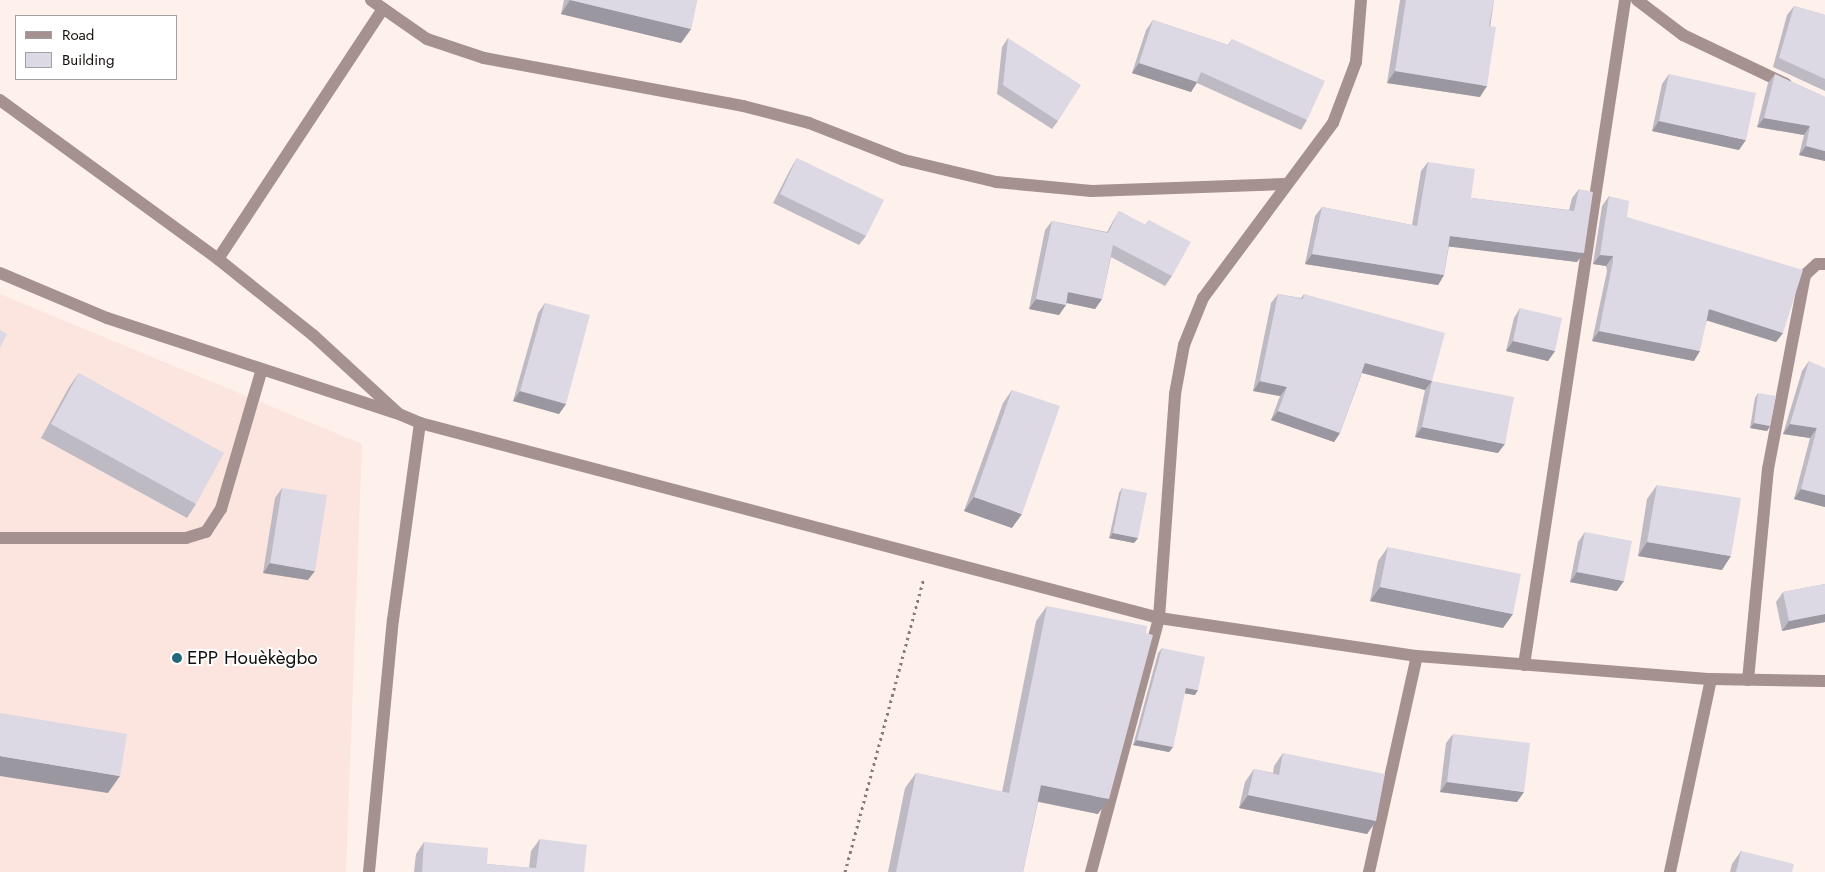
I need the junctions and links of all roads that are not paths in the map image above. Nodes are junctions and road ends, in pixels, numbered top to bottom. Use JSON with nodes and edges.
{"nodes":[{"id":1,"x":371,"y":0,"type":"edge"},
{"id":2,"x":1361,"y":0,"type":"edge"},
{"id":3,"x":1625,"y":0,"type":"edge"},
{"id":4,"x":1637,"y":0,"type":"edge"},
{"id":5,"x":383,"y":9,"type":"junction"},
{"id":6,"x":1801,"y":90,"type":"edge"},
{"id":7,"x":0,"y":100,"type":"edge"},
{"id":8,"x":1284,"y":184,"type":"junction"},
{"id":9,"x":218,"y":259,"type":"junction"},
{"id":10,"x":1825,"y":264,"type":"edge"},
{"id":11,"x":0,"y":274,"type":"edge"},
{"id":12,"x":262,"y":372,"type":"junction"},
{"id":13,"x":399,"y":414,"type":"junction"},
{"id":14,"x":420,"y":423,"type":"junction"},
{"id":15,"x":0,"y":538,"type":"edge"},
{"id":16,"x":1159,"y":618,"type":"junction"},
{"id":17,"x":1417,"y":656,"type":"junction"},
{"id":18,"x":1524,"y":665,"type":"junction"},
{"id":19,"x":1711,"y":679,"type":"junction"},
{"id":20,"x":1748,"y":680,"type":"junction"},
{"id":21,"x":1825,"y":681,"type":"edge"},
{"id":22,"x":369,"y":872,"type":"edge"},
{"id":23,"x":1090,"y":872,"type":"edge"},
{"id":24,"x":1369,"y":872,"type":"edge"},
{"id":25,"x":1670,"y":872,"type":"edge"}],
"edges":[{"from":1,"to":5,"type":"street"},
{"from":2,"to":8,"type":"street"},
{"from":3,"to":18,"type":"street"},
{"from":4,"to":6,"type":"street"},
{"from":5,"to":8,"type":"street"},
{"from":5,"to":9,"type":"street"},
{"from":7,"to":9,"type":"street"},
{"from":8,"to":16,"type":"street"},
{"from":9,"to":13,"type":"street"},
{"from":10,"to":20,"type":"street"},
{"from":11,"to":12,"type":"street"},
{"from":12,"to":13,"type":"street"},
{"from":12,"to":15,"type":"street"},
{"from":13,"to":14,"type":"street"},
{"from":14,"to":16,"type":"street"},
{"from":14,"to":22,"type":"street"},
{"from":16,"to":17,"type":"street"},
{"from":16,"to":23,"type":"street"},
{"from":17,"to":18,"type":"street"},
{"from":17,"to":24,"type":"street"},
{"from":18,"to":19,"type":"street"},
{"from":19,"to":20,"type":"street"},
{"from":19,"to":25,"type":"street"},
{"from":20,"to":21,"type":"street"}]}
